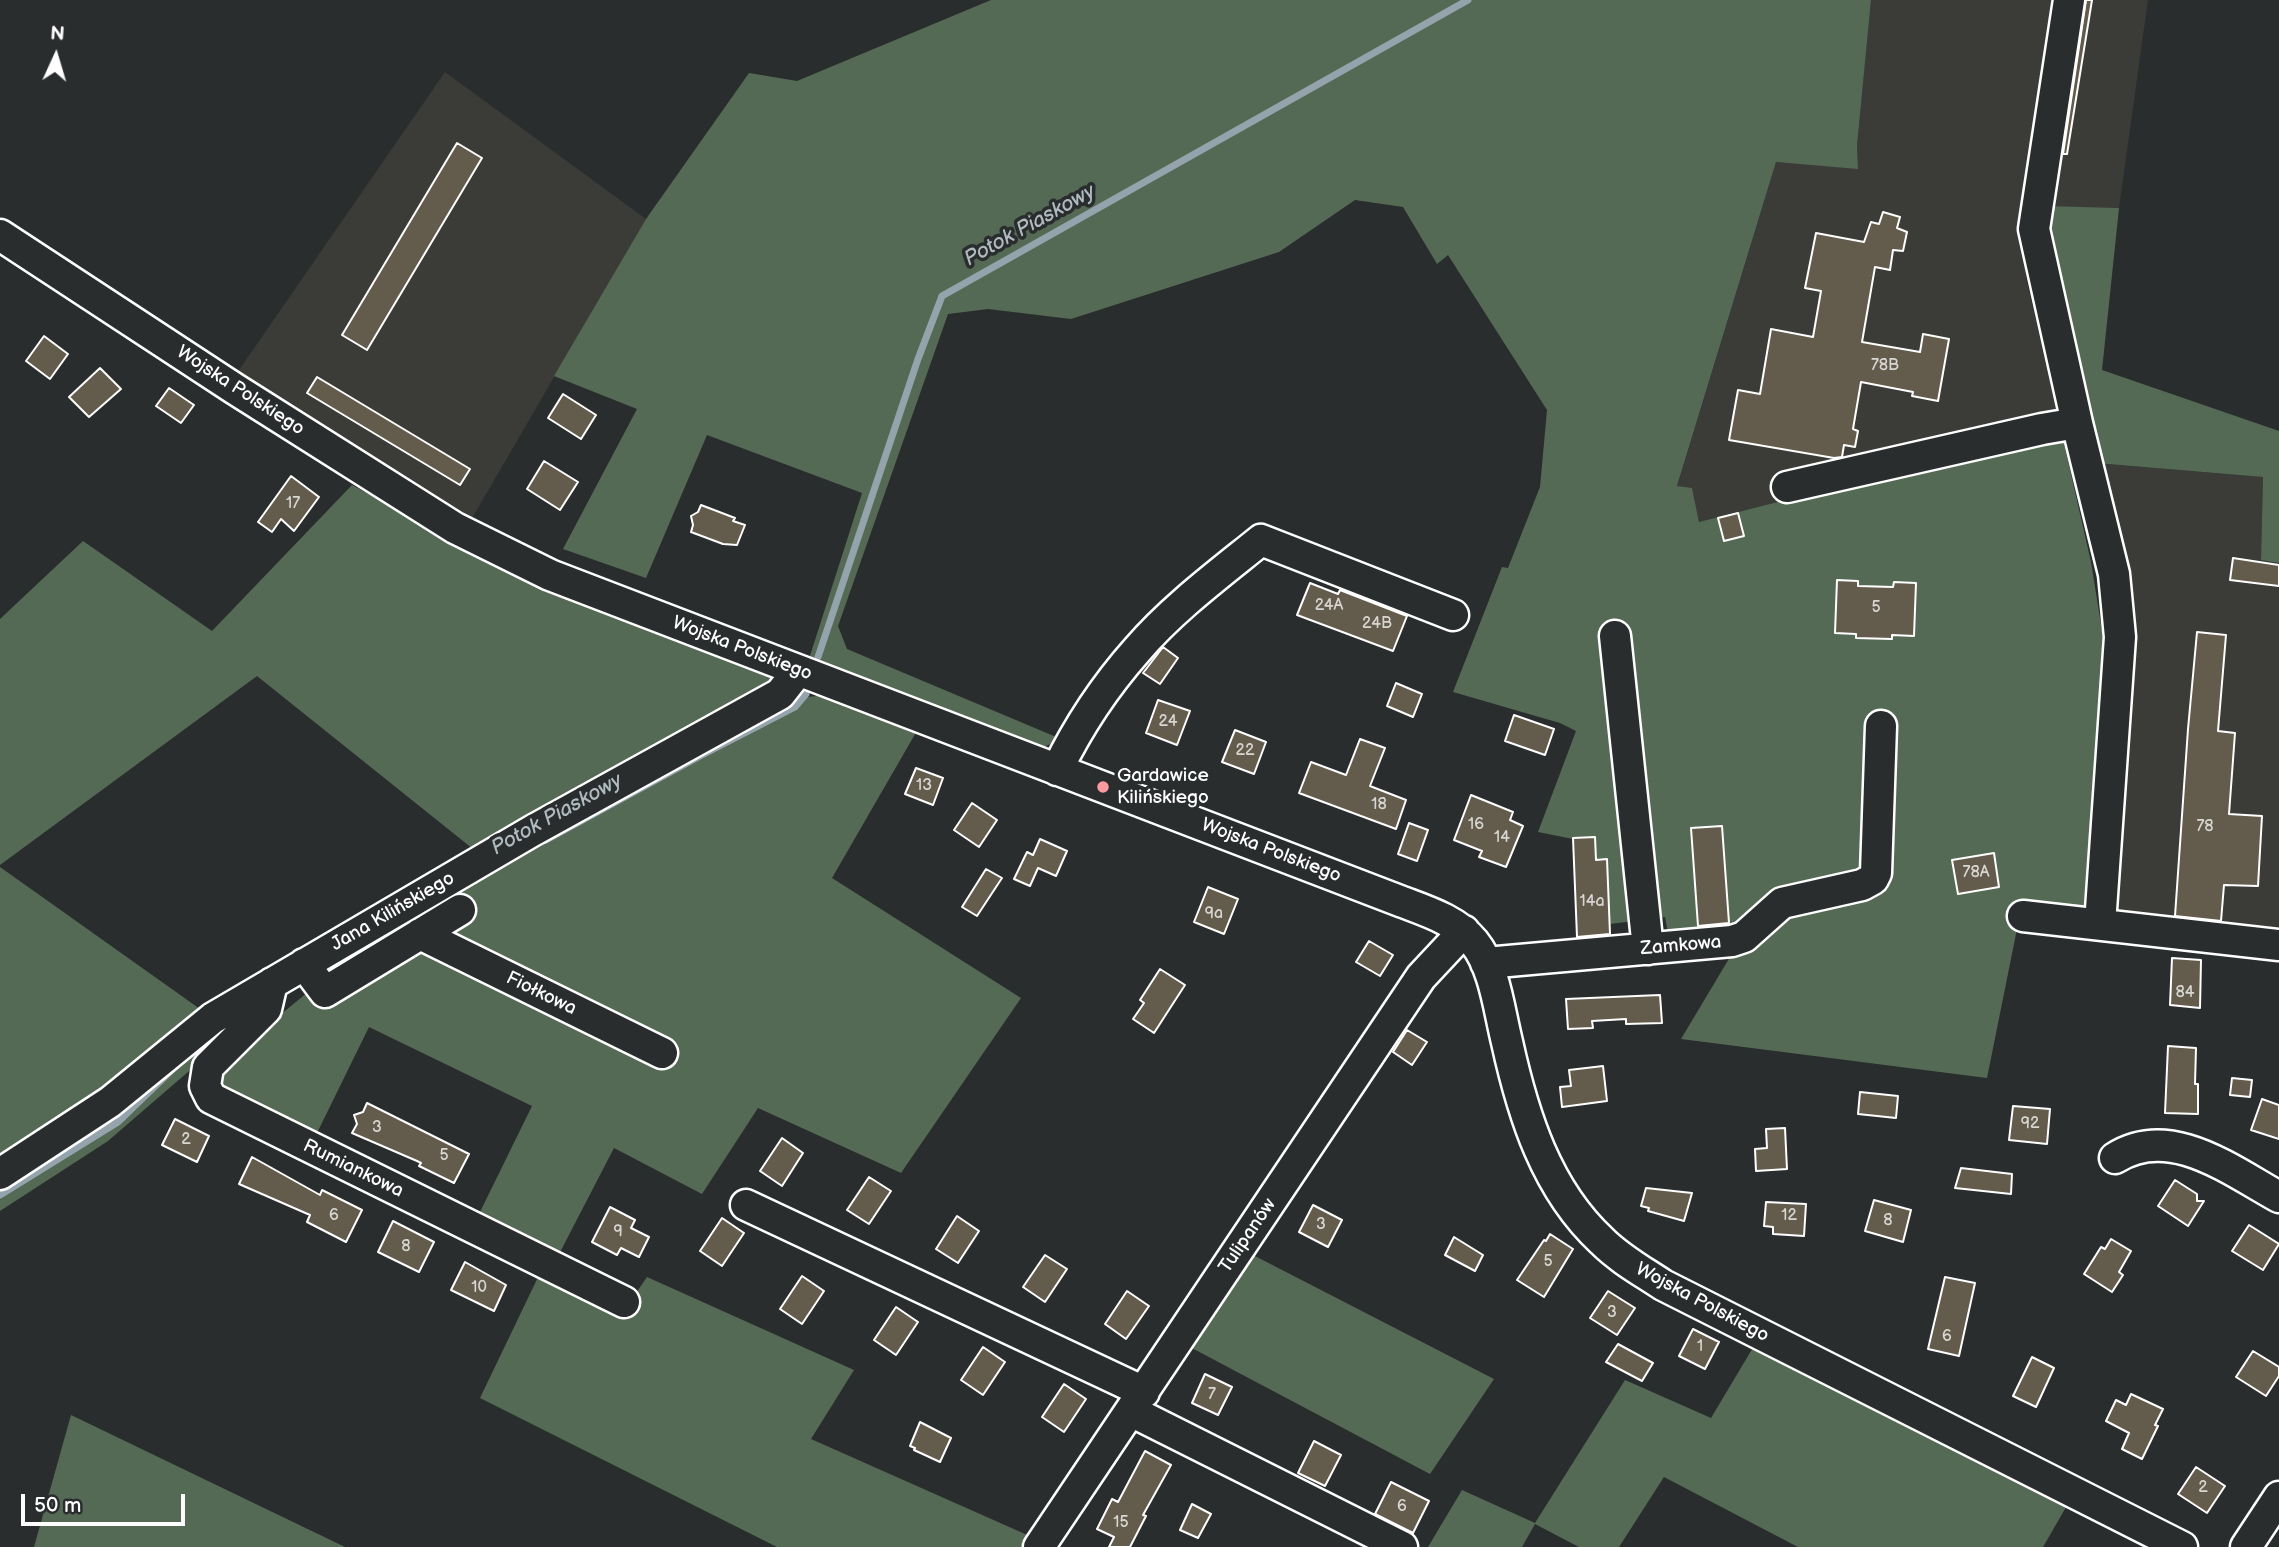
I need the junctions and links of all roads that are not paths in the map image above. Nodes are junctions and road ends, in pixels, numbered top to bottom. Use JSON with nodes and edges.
{"nodes":[{"id":1,"x":2069,"y":0,"type":"edge"},
{"id":2,"x":0,"y":234,"type":"edge"},
{"id":3,"x":2077,"y":423,"type":"junction"},
{"id":4,"x":1787,"y":487,"type":"dead end"},
{"id":5,"x":1453,"y":615,"type":"dead end"},
{"id":6,"x":1615,"y":636,"type":"dead end"},
{"id":7,"x":799,"y":671,"type":"junction"},
{"id":8,"x":1881,"y":726,"type":"dead end"},
{"id":9,"x":1057,"y":770,"type":"junction"},
{"id":10,"x":460,"y":910,"type":"dead end"},
{"id":11,"x":2023,"y":916,"type":"dead end"},
{"id":12,"x":2101,"y":924,"type":"junction"},
{"id":13,"x":1464,"y":931,"type":"junction"},
{"id":14,"x":420,"y":934,"type":"junction"},
{"id":15,"x":2279,"y":945,"type":"edge"},
{"id":16,"x":1648,"y":949,"type":"junction"},
{"id":17,"x":1486,"y":963,"type":"junction"},
{"id":18,"x":304,"y":964,"type":"junction"},
{"id":19,"x":272,"y":983,"type":"junction"},
{"id":20,"x":662,"y":1053,"type":"dead end"},
{"id":21,"x":2115,"y":1158,"type":"dead end"},
{"id":22,"x":0,"y":1174,"type":"edge"},
{"id":23,"x":2279,"y":1197,"type":"edge"},
{"id":24,"x":746,"y":1205,"type":"dead end"},
{"id":25,"x":624,"y":1303,"type":"dead end"},
{"id":26,"x":1138,"y":1402,"type":"junction"},
{"id":27,"x":2279,"y":1497,"type":"edge"},
{"id":28,"x":1039,"y":1547,"type":"edge"},
{"id":29,"x":1402,"y":1547,"type":"edge"},
{"id":30,"x":2182,"y":1547,"type":"edge"},
{"id":31,"x":2246,"y":1547,"type":"edge"}],
"edges":[{"from":1,"to":3,"type":"street"},
{"from":2,"to":7,"type":"street","name":"Wojska Polskiego"},
{"from":3,"to":4,"type":"street"},
{"from":3,"to":12,"type":"street"},
{"from":5,"to":9,"type":"street"},
{"from":6,"to":16,"type":"street"},
{"from":7,"to":9,"type":"street","name":"Wojska Polskiego"},
{"from":7,"to":18,"type":"street","name":"Jana Kilińskiego"},
{"from":8,"to":16,"type":"street","name":"Zamkowa"},
{"from":9,"to":13,"type":"street","name":"Wojska Polskiego"},
{"from":10,"to":14,"type":"street"},
{"from":11,"to":12,"type":"street"},
{"from":12,"to":15,"type":"street"},
{"from":13,"to":17,"type":"street","name":"Wojska Polskiego"},
{"from":13,"to":26,"type":"street","name":"Tulipanów"},
{"from":14,"to":18,"type":"street"},
{"from":14,"to":20,"type":"street","name":"Fiołkowa"},
{"from":16,"to":17,"type":"street","name":"Zamkowa"},
{"from":17,"to":30,"type":"street","name":"Wojska Polskiego"},
{"from":18,"to":19,"type":"street","name":"Jana Kilińskiego"},
{"from":19,"to":22,"type":"street","name":"Jana Kilińskiego"},
{"from":19,"to":25,"type":"street","name":"Rumiankowa"},
{"from":21,"to":23,"type":"street"},
{"from":24,"to":26,"type":"street"},
{"from":26,"to":28,"type":"street","name":"Tulipanów"},
{"from":26,"to":29,"type":"street"},
{"from":27,"to":31,"type":"street"}]}
